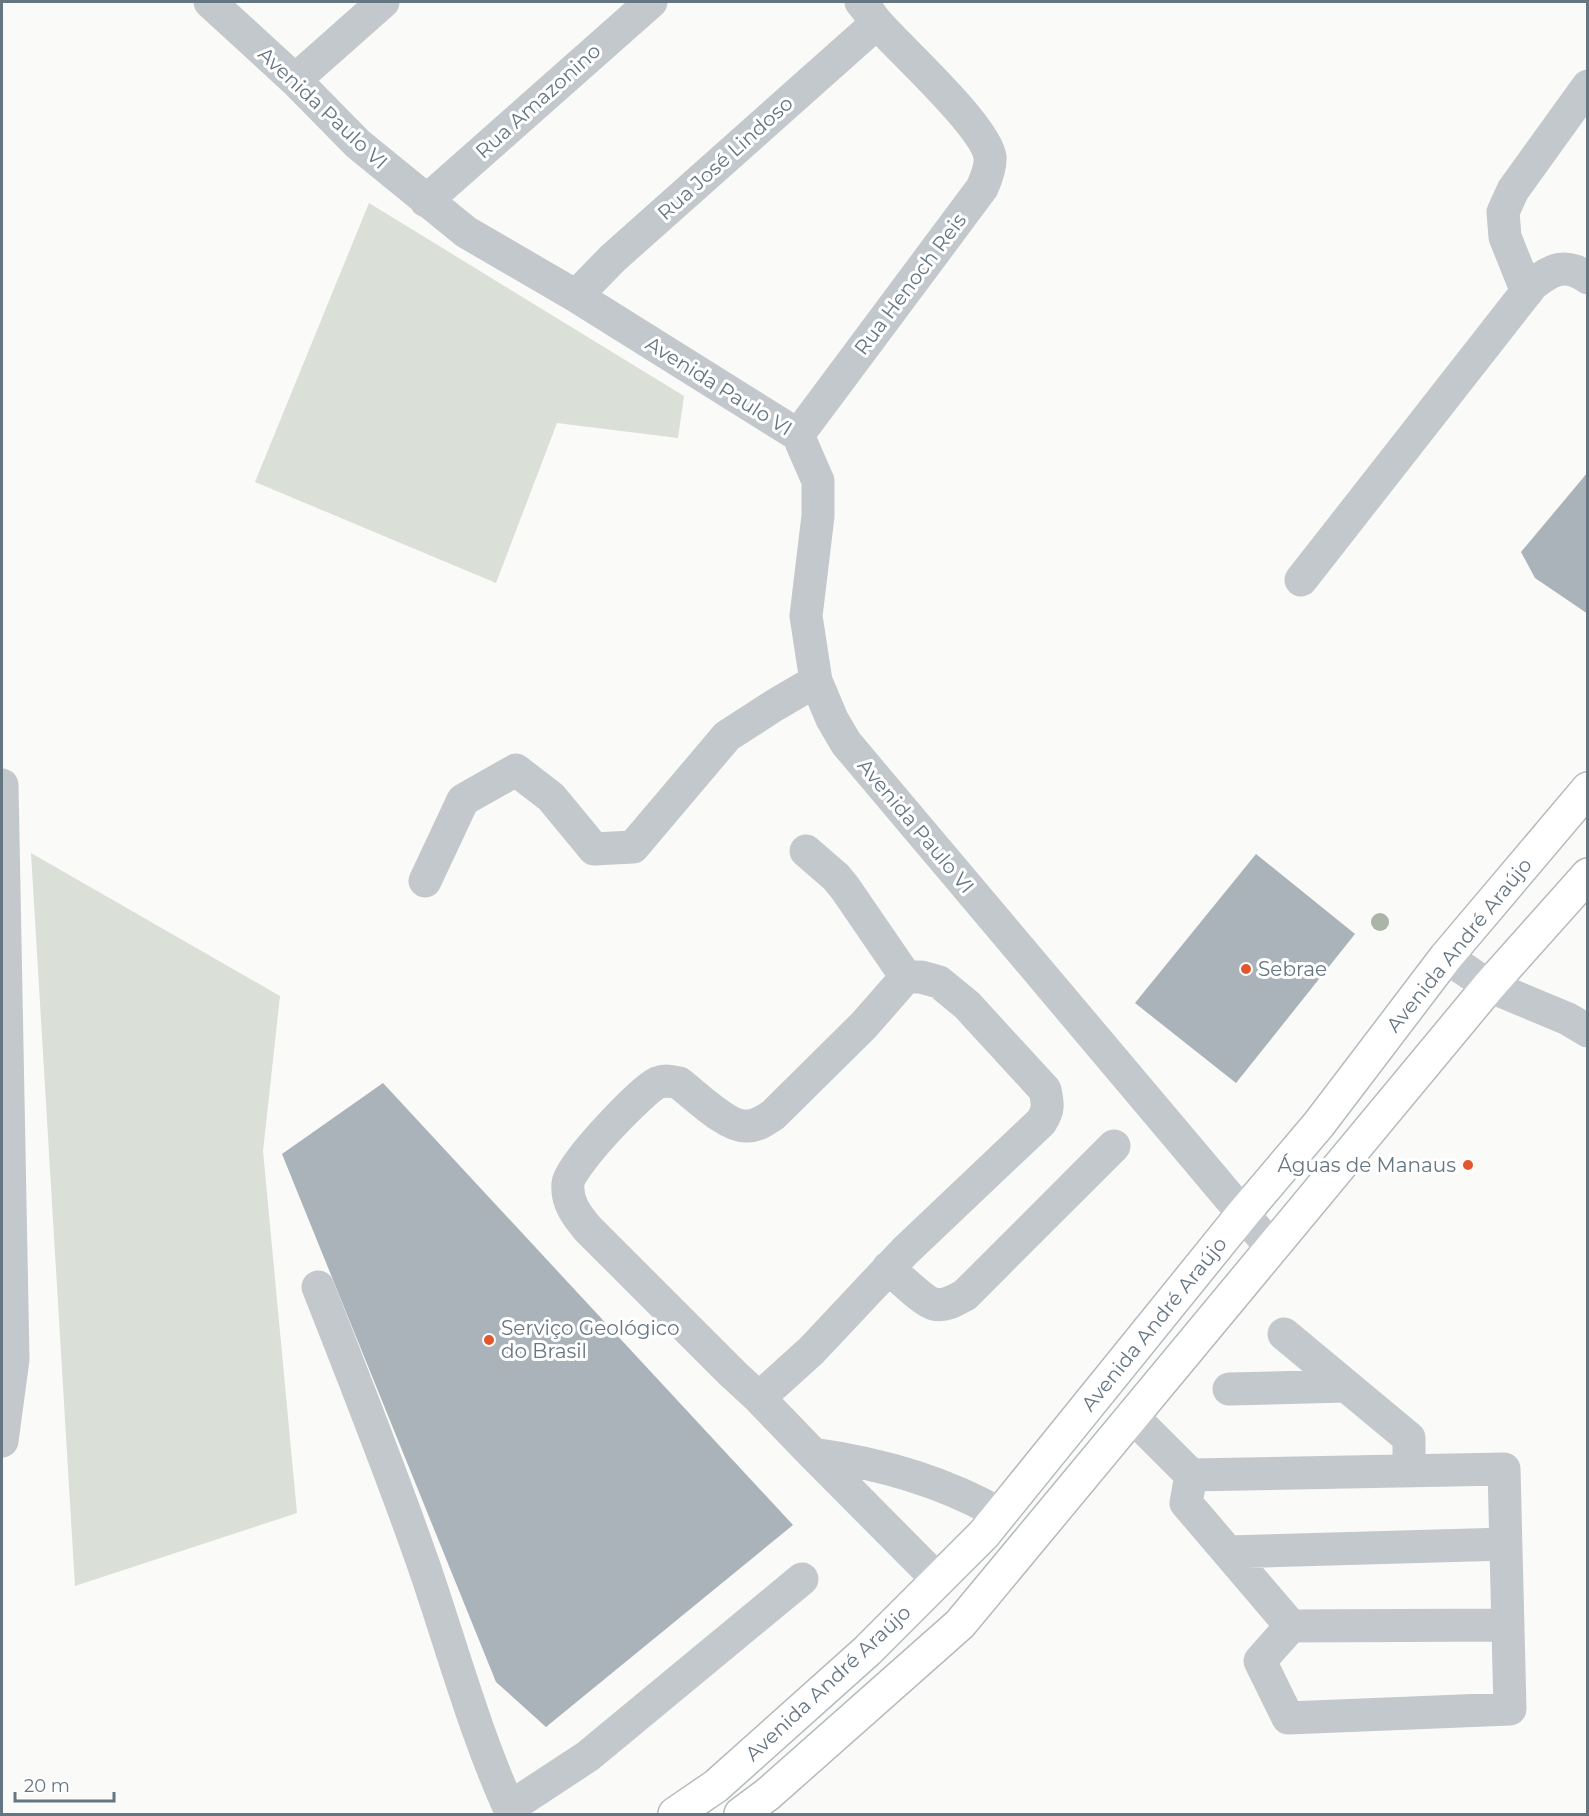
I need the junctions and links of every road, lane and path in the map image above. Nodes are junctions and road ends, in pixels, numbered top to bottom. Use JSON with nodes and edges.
{"nodes":[{"id":1,"x":383,"y":2,"type":"edge"},
{"id":2,"x":651,"y":2,"type":"edge"},
{"id":3,"x":217,"y":4,"type":"edge"},
{"id":4,"x":869,"y":12,"type":"edge"},
{"id":5,"x":295,"y":80,"type":"junction"},
{"id":6,"x":1587,"y":86,"type":"edge"},
{"id":7,"x":426,"y":201,"type":"junction"},
{"id":8,"x":1587,"y":278,"type":"edge"},
{"id":9,"x":1527,"y":292,"type":"junction"},
{"id":10,"x":576,"y":296,"type":"junction"},
{"id":11,"x":798,"y":435,"type":"junction"},
{"id":12,"x":1301,"y":580,"type":"dead end"},
{"id":13,"x":816,"y":681,"type":"junction"},
{"id":14,"x":2,"y":785,"type":"edge"},
{"id":15,"x":1587,"y":789,"type":"edge"},
{"id":16,"x":806,"y":851,"type":"dead end"},
{"id":17,"x":1587,"y":875,"type":"edge"},
{"id":18,"x":425,"y":881,"type":"dead end"},
{"id":19,"x":1446,"y":957,"type":"junction"},
{"id":20,"x":906,"y":977,"type":"junction"},
{"id":21,"x":1489,"y":986,"type":"junction"},
{"id":22,"x":1581,"y":1018,"type":"edge"},
{"id":23,"x":1114,"y":1146,"type":"dead end"},
{"id":24,"x":1242,"y":1215,"type":"junction"},
{"id":25,"x":1272,"y":1248,"type":"junction"},
{"id":26,"x":888,"y":1268,"type":"junction"},
{"id":27,"x":318,"y":1287,"type":"dead end"},
{"id":28,"x":1284,"y":1334,"type":"dead end"},
{"id":29,"x":1346,"y":1386,"type":"junction"},
{"id":30,"x":1229,"y":1389,"type":"dead end"},
{"id":31,"x":759,"y":1398,"type":"junction"},
{"id":32,"x":1132,"y":1416,"type":"junction"},
{"id":33,"x":2,"y":1441,"type":"edge"},
{"id":34,"x":813,"y":1454,"type":"junction"},
{"id":35,"x":1409,"y":1470,"type":"junction"},
{"id":36,"x":1191,"y":1475,"type":"junction"},
{"id":37,"x":1000,"y":1514,"type":"junction"},
{"id":38,"x":1506,"y":1545,"type":"junction"},
{"id":39,"x":1229,"y":1552,"type":"junction"},
{"id":40,"x":802,"y":1579,"type":"dead end"},
{"id":41,"x":938,"y":1580,"type":"junction"},
{"id":42,"x":1508,"y":1625,"type":"junction"},
{"id":43,"x":1291,"y":1626,"type":"junction"},
{"id":44,"x":510,"y":1811,"type":"edge"},
{"id":45,"x":675,"y":1815,"type":"edge"},
{"id":46,"x":741,"y":1815,"type":"edge"}],
"edges":[{"from":1,"to":5,"type":"street"},
{"from":2,"to":7,"type":"street","name":"Rua Amazonino"},
{"from":3,"to":5,"type":"street","name":"Avenida Paulo VI"},
{"from":4,"to":10,"type":"street","name":"Rua José Lindoso"},
{"from":4,"to":11,"type":"street","name":"Rua Henoch Reis"},
{"from":5,"to":7,"type":"street","name":"Avenida Paulo VI"},
{"from":6,"to":9,"type":"street"},
{"from":7,"to":10,"type":"street","name":"Avenida Paulo VI"},
{"from":8,"to":9,"type":"street"},
{"from":9,"to":12,"type":"street"},
{"from":10,"to":11,"type":"street","name":"Avenida Paulo VI"},
{"from":11,"to":13,"type":"street","name":"Avenida Paulo VI"},
{"from":13,"to":18,"type":"street"},
{"from":13,"to":24,"type":"street","name":"Avenida Paulo VI"},
{"from":14,"to":33,"type":"street"},
{"from":15,"to":19,"type":"main road","name":"Avenida André Araújo"},
{"from":16,"to":20,"type":"street"},
{"from":17,"to":21,"type":"main road","name":"Avenida André Araújo"},
{"from":19,"to":21,"type":"street"},
{"from":19,"to":24,"type":"main road","name":"Avenida André Araújo"},
{"from":20,"to":26,"type":"street"},
{"from":20,"to":31,"type":"street"},
{"from":21,"to":22,"type":"street"},
{"from":21,"to":25,"type":"main road","name":"Avenida André Araújo"},
{"from":23,"to":26,"type":"street"},
{"from":24,"to":25,"type":"street","name":"Avenida Paulo VI"},
{"from":24,"to":37,"type":"main road","name":"Avenida André Araújo"},
{"from":25,"to":32,"type":"main road","name":"Avenida André Araújo"},
{"from":26,"to":31,"type":"street"},
{"from":27,"to":44,"type":"street"},
{"from":28,"to":29,"type":"street"},
{"from":29,"to":30,"type":"street"},
{"from":29,"to":35,"type":"street"},
{"from":31,"to":34,"type":"street"},
{"from":32,"to":36,"type":"street"},
{"from":32,"to":46,"type":"main road","name":"Avenida André Araújo"},
{"from":34,"to":37,"type":"street"},
{"from":34,"to":41,"type":"street"},
{"from":35,"to":36,"type":"street"},
{"from":35,"to":38,"type":"street"},
{"from":36,"to":39,"type":"street"},
{"from":37,"to":41,"type":"main road","name":"Avenida André Araújo"},
{"from":38,"to":39,"type":"street"},
{"from":38,"to":42,"type":"street"},
{"from":39,"to":43,"type":"street"},
{"from":40,"to":44,"type":"street"},
{"from":41,"to":45,"type":"main road","name":"Avenida André Araújo"},
{"from":42,"to":43,"type":"street"},
{"from":42,"to":43,"type":"street"}]}
